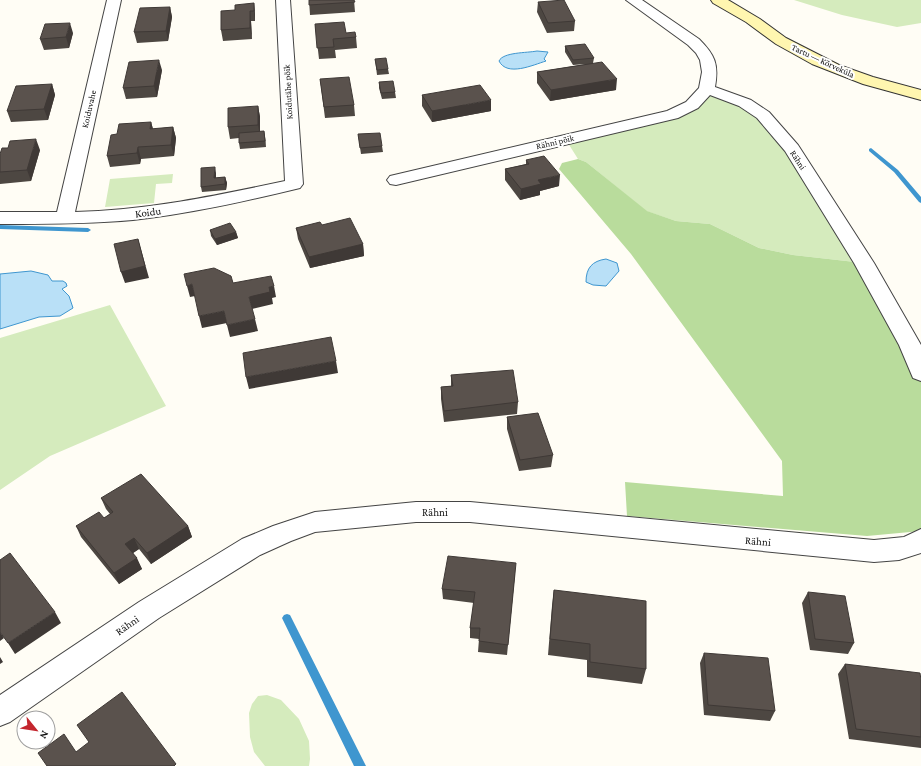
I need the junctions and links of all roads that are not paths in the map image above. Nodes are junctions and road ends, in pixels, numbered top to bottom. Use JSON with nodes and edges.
{"nodes":[{"id":1,"x":114,"y":0,"type":"edge"},
{"id":2,"x":283,"y":0,"type":"edge"},
{"id":3,"x":633,"y":0,"type":"edge"},
{"id":4,"x":718,"y":0,"type":"edge"},
{"id":5,"x":754,"y":21,"type":"junction"},
{"id":6,"x":915,"y":79,"type":"dead end"},
{"id":7,"x":707,"y":89,"type":"junction"},
{"id":8,"x":921,"y":95,"type":"edge"},
{"id":9,"x":396,"y":180,"type":"dead end"},
{"id":10,"x":294,"y":184,"type":"joint"},
{"id":11,"x":0,"y":218,"type":"edge"},
{"id":12,"x":65,"y":218,"type":"junction"},
{"id":13,"x":921,"y":373,"type":"edge"},
{"id":14,"x":921,"y":540,"type":"edge"},
{"id":15,"x":0,"y":712,"type":"edge"}],
"edges":[{"from":1,"to":12,"type":"street","name":"Koiduvahe"},
{"from":2,"to":10,"type":"street","name":"Koidutähe põik"},
{"from":3,"to":7,"type":"street"},
{"from":4,"to":5,"type":"main road","name":"Tartu — Kõrveküla"},
{"from":5,"to":6,"type":"main road","name":"Tartu — Kõrveküla"},
{"from":5,"to":8,"type":"main road","name":"Tartu — Kõrveküla"},
{"from":7,"to":9,"type":"street","name":"Rähni põik"},
{"from":7,"to":13,"type":"street","name":"Rähni"},
{"from":10,"to":12,"type":"street","name":"Koidu"},
{"from":11,"to":12,"type":"street","name":"Koidu"},
{"from":14,"to":15,"type":"street","name":"Rähni"}]}
